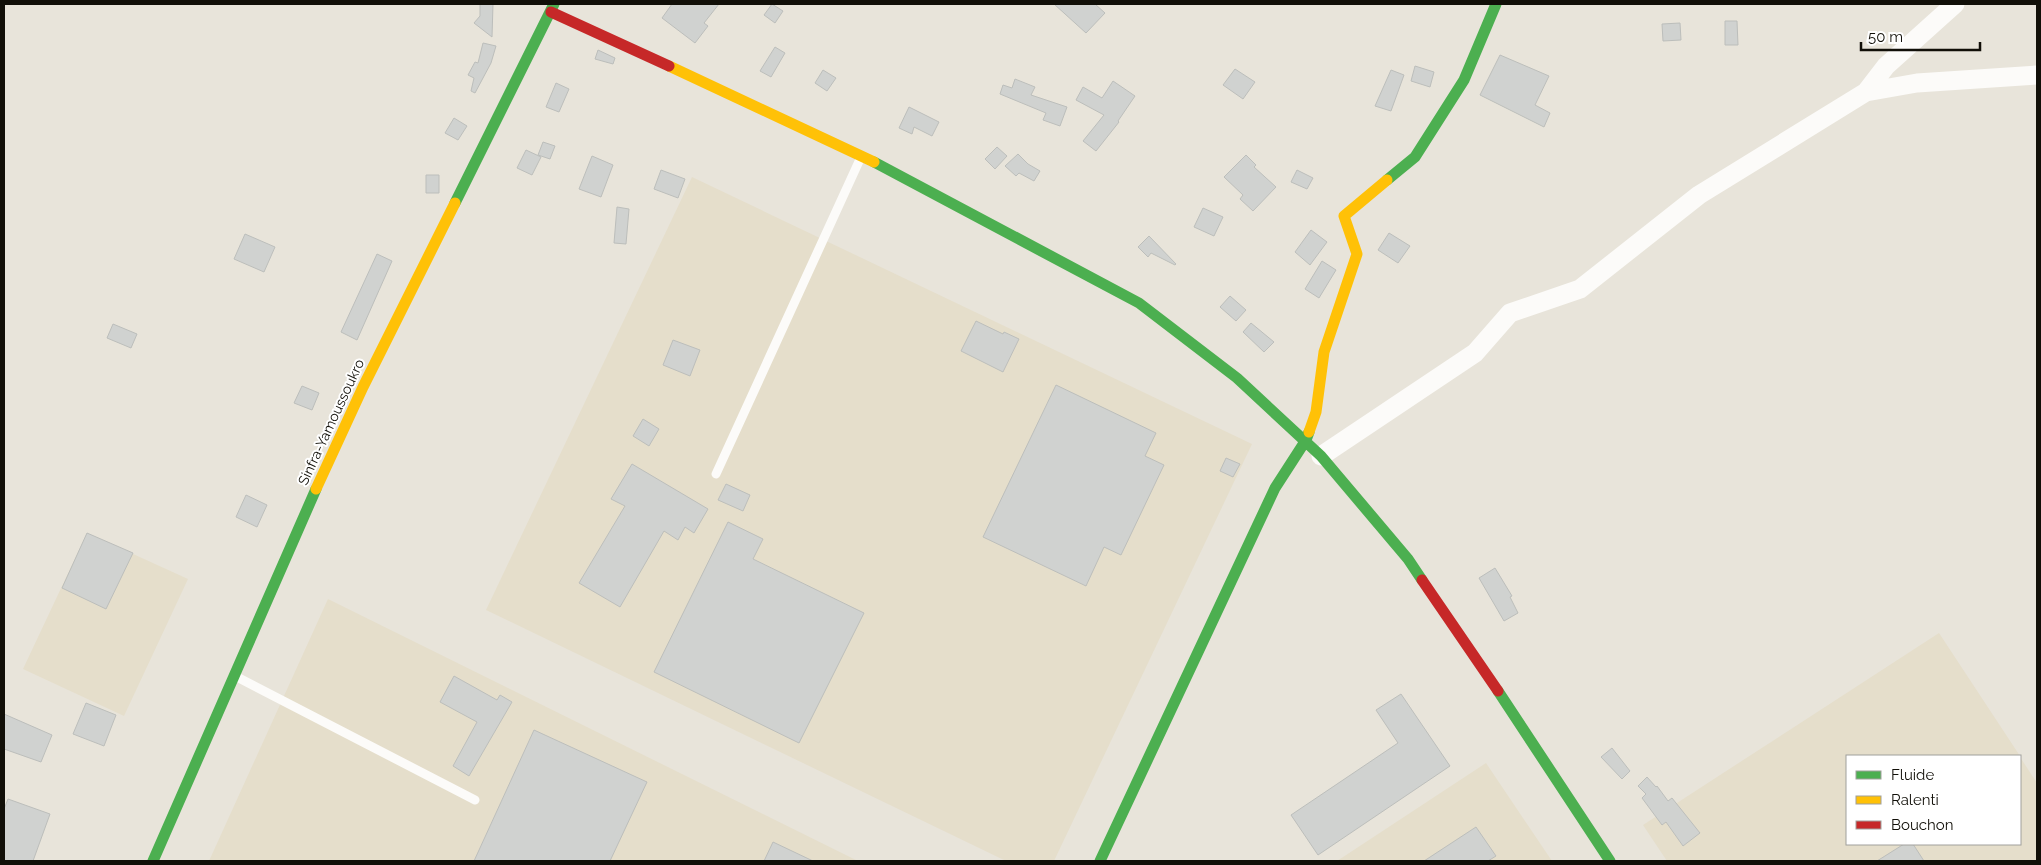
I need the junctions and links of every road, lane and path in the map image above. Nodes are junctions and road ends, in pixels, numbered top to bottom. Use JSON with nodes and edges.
{"nodes":[{"id":1,"x":1496,"y":4,"type":"edge"},
{"id":2,"x":1955,"y":4,"type":"edge"},
{"id":3,"x":552,"y":8,"type":"edge"},
{"id":4,"x":2037,"y":75,"type":"edge"},
{"id":5,"x":1866,"y":92,"type":"junction"},
{"id":6,"x":862,"y":155,"type":"junction"},
{"id":7,"x":1306,"y":440,"type":"junction"},
{"id":8,"x":1321,"y":456,"type":"junction"},
{"id":9,"x":716,"y":474,"type":"dead end"},
{"id":10,"x":234,"y":676,"type":"junction"},
{"id":11,"x":475,"y":800,"type":"dead end"},
{"id":12,"x":153,"y":861,"type":"edge"},
{"id":13,"x":1100,"y":861,"type":"edge"},
{"id":14,"x":1610,"y":861,"type":"edge"}],
"edges":[{"from":1,"to":7,"type":"street"},
{"from":2,"to":5,"type":"street"},
{"from":3,"to":6,"type":"street"},
{"from":3,"to":10,"type":"street","name":"Sinfra-Yamoussoukro"},
{"from":4,"to":5,"type":"street"},
{"from":5,"to":8,"type":"street"},
{"from":6,"to":7,"type":"street"},
{"from":6,"to":9,"type":"lane"},
{"from":7,"to":8,"type":"street"},
{"from":7,"to":13,"type":"street"},
{"from":8,"to":14,"type":"street"},
{"from":10,"to":11,"type":"lane"},
{"from":10,"to":12,"type":"street","name":"Sinfra-Yamoussoukro"}]}
